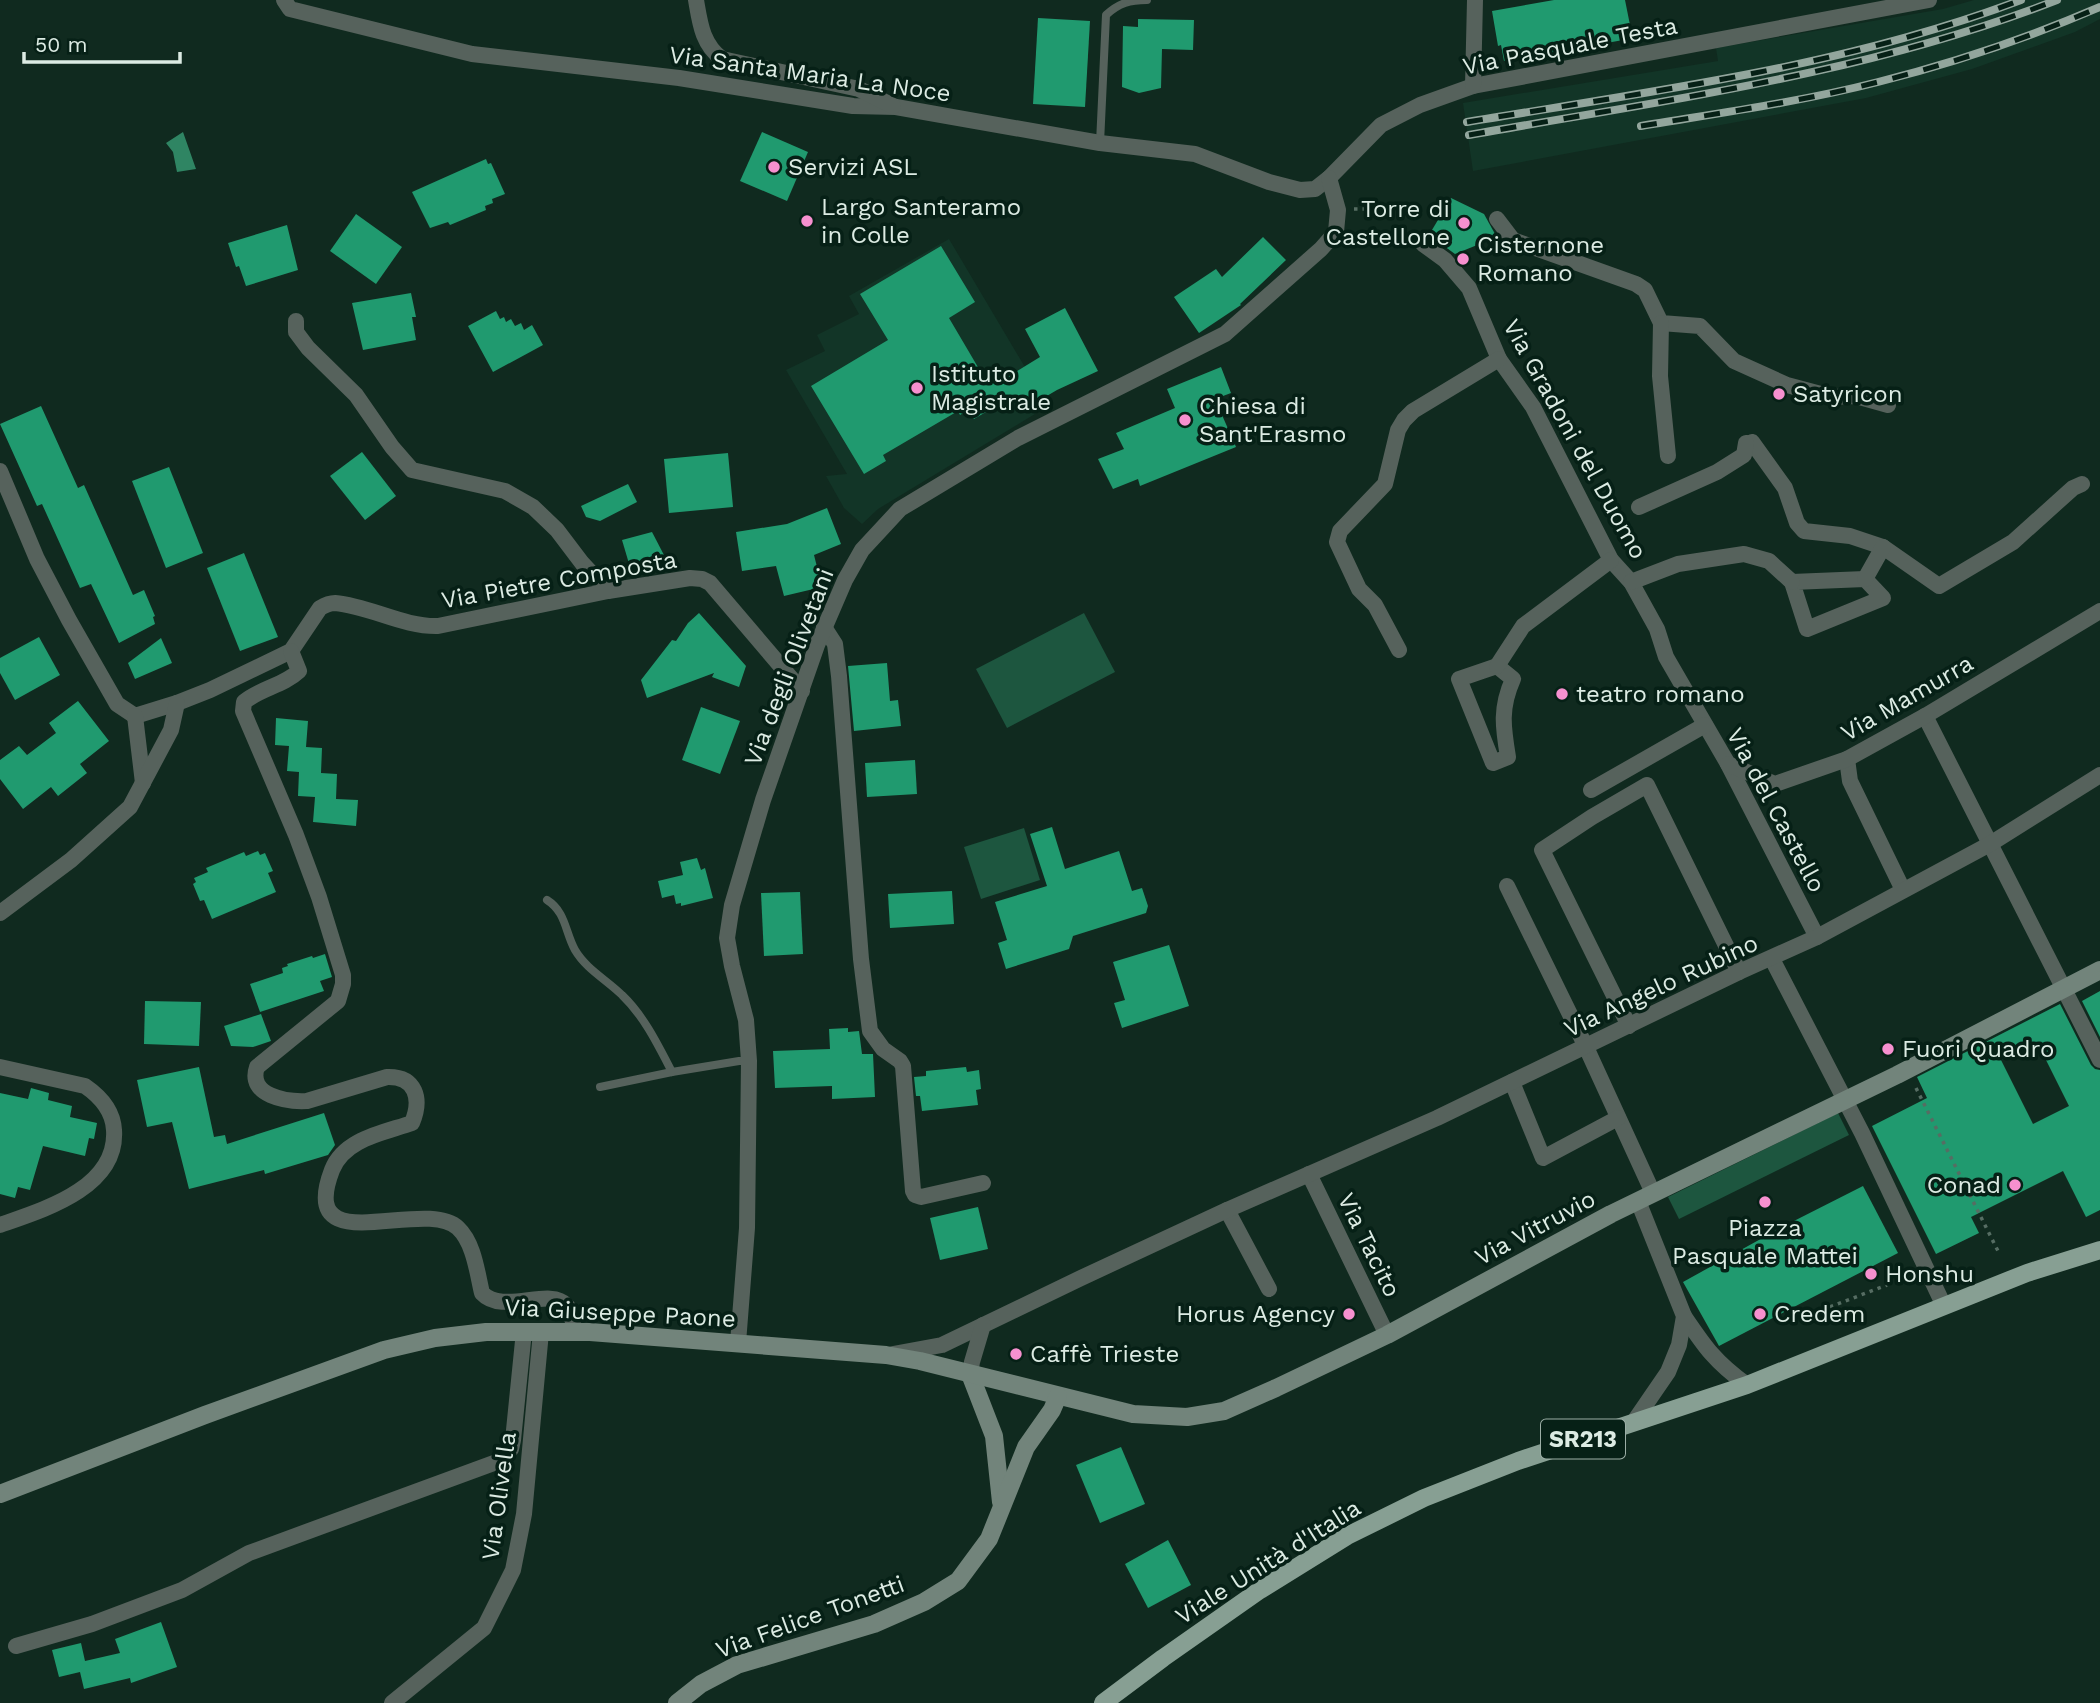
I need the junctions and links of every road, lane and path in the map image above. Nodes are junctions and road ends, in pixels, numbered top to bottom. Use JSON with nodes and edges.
{"nodes":[{"id":1,"x":284,"y":0,"type":"edge"},
{"id":2,"x":696,"y":0,"type":"edge"},
{"id":3,"x":1147,"y":0,"type":"edge"},
{"id":4,"x":1475,"y":0,"type":"edge"},
{"id":5,"x":1929,"y":0,"type":"edge"},
{"id":6,"x":1473,"y":86,"type":"junction"},
{"id":7,"x":896,"y":107,"type":"junction"},
{"id":8,"x":1101,"y":143,"type":"junction"},
{"id":9,"x":1329,"y":178,"type":"junction"},
{"id":10,"x":1497,"y":219,"type":"dead end"},
{"id":11,"x":1423,"y":244,"type":"dead end"},
{"id":12,"x":296,"y":321,"type":"dead end"},
{"id":13,"x":1661,"y":323,"type":"junction"},
{"id":14,"x":1499,"y":359,"type":"junction"},
{"id":15,"x":1888,"y":405,"type":"dead end"},
{"id":16,"x":1668,"y":456,"type":"dead end"},
{"id":17,"x":0,"y":471,"type":"edge"},
{"id":18,"x":2082,"y":484,"type":"dead end"},
{"id":19,"x":1639,"y":507,"type":"dead end"},
{"id":20,"x":1883,"y":547,"type":"junction"},
{"id":21,"x":1611,"y":560,"type":"junction"},
{"id":22,"x":1865,"y":579,"type":"junction"},
{"id":23,"x":1792,"y":582,"type":"junction"},
{"id":24,"x":1631,"y":583,"type":"junction"},
{"id":25,"x":608,"y":592,"type":"junction"},
{"id":26,"x":2100,"y":611,"type":"edge"},
{"id":27,"x":824,"y":627,"type":"junction"},
{"id":28,"x":1657,"y":629,"type":"joint"},
{"id":29,"x":1399,"y":650,"type":"dead end"},
{"id":30,"x":291,"y":651,"type":"junction"},
{"id":31,"x":1497,"y":666,"type":"junction"},
{"id":32,"x":802,"y":691,"type":"junction"},
{"id":33,"x":177,"y":703,"type":"junction"},
{"id":34,"x":135,"y":716,"type":"junction"},
{"id":35,"x":1924,"y":716,"type":"junction"},
{"id":36,"x":1705,"y":725,"type":"junction"},
{"id":37,"x":1847,"y":759,"type":"junction"},
{"id":38,"x":1728,"y":764,"type":"junction"},
{"id":39,"x":2100,"y":775,"type":"edge"},
{"id":40,"x":143,"y":783,"type":"junction"},
{"id":41,"x":1591,"y":790,"type":"dead end"},
{"id":42,"x":1990,"y":844,"type":"junction"},
{"id":43,"x":1507,"y":886,"type":"dead end"},
{"id":44,"x":1903,"y":890,"type":"junction"},
{"id":45,"x":547,"y":900,"type":"dead end"},
{"id":46,"x":0,"y":913,"type":"edge"},
{"id":47,"x":1817,"y":937,"type":"junction"},
{"id":48,"x":1772,"y":959,"type":"junction"},
{"id":49,"x":2100,"y":970,"type":"edge"},
{"id":50,"x":1740,"y":972,"type":"junction"},
{"id":51,"x":2063,"y":989,"type":"junction"},
{"id":52,"x":1629,"y":1026,"type":"junction"},
{"id":53,"x":1586,"y":1047,"type":"junction"},
{"id":54,"x":2100,"y":1060,"type":"edge"},
{"id":55,"x":749,"y":1061,"type":"junction"},
{"id":56,"x":0,"y":1067,"type":"edge"},
{"id":57,"x":1907,"y":1070,"type":"junction"},
{"id":58,"x":672,"y":1072,"type":"junction"},
{"id":59,"x":1512,"y":1082,"type":"junction"},
{"id":60,"x":600,"y":1087,"type":"dead end"},
{"id":61,"x":1846,"y":1100,"type":"junction"},
{"id":62,"x":1618,"y":1118,"type":"junction"},
{"id":63,"x":1309,"y":1174,"type":"junction"},
{"id":64,"x":983,"y":1183,"type":"dead end"},
{"id":65,"x":1645,"y":1197,"type":"junction"},
{"id":66,"x":1227,"y":1210,"type":"junction"},
{"id":67,"x":0,"y":1225,"type":"edge"},
{"id":68,"x":2100,"y":1250,"type":"edge"},
{"id":69,"x":1998,"y":1251,"type":"dead end"},
{"id":70,"x":1887,"y":1285,"type":"dead end"},
{"id":71,"x":1269,"y":1289,"type":"dead end"},
{"id":72,"x":1944,"y":1306,"type":"junction"},
{"id":73,"x":1814,"y":1313,"type":"dead end"},
{"id":74,"x":1684,"y":1316,"type":"junction"},
{"id":75,"x":983,"y":1325,"type":"junction"},
{"id":76,"x":532,"y":1331,"type":"junction"},
{"id":77,"x":574,"y":1332,"type":"junction"},
{"id":78,"x":1387,"y":1335,"type":"junction"},
{"id":79,"x":738,"y":1343,"type":"junction"},
{"id":80,"x":886,"y":1355,"type":"junction"},
{"id":81,"x":970,"y":1374,"type":"junction"},
{"id":82,"x":1747,"y":1385,"type":"junction"},
{"id":83,"x":1058,"y":1396,"type":"junction"},
{"id":84,"x":1633,"y":1423,"type":"junction"},
{"id":85,"x":0,"y":1494,"type":"edge"},
{"id":86,"x":1002,"y":1507,"type":"junction"},
{"id":87,"x":16,"y":1646,"type":"dead end"},
{"id":88,"x":392,"y":1703,"type":"edge"},
{"id":89,"x":677,"y":1703,"type":"edge"},
{"id":90,"x":1103,"y":1703,"type":"edge"}],
"edges":[{"from":1,"to":7,"type":"street","name":"Via Santa Maria La Noce"},
{"from":2,"to":7,"type":"street"},
{"from":3,"to":8,"type":"lane"},
{"from":4,"to":6,"type":"street"},
{"from":5,"to":6,"type":"street","name":"Via Pasquale Testa"},
{"from":6,"to":9,"type":"street","name":"Via Pasquale Testa"},
{"from":7,"to":8,"type":"street","name":"Via Santa Maria La Noce"},
{"from":8,"to":9,"type":"street","name":"Via Santa Maria La Noce"},
{"from":9,"to":27,"type":"street","name":"Via degli Olivetani"},
{"from":10,"to":13,"type":"street"},
{"from":11,"to":14,"type":"street","name":"Via Gradoni del Duomo"},
{"from":12,"to":25,"type":"street"},
{"from":13,"to":15,"type":"street"},
{"from":13,"to":16,"type":"street"},
{"from":14,"to":21,"type":"street","name":"Via Gradoni del Duomo"},
{"from":14,"to":29,"type":"street"},
{"from":17,"to":34,"type":"street"},
{"from":18,"to":20,"type":"street"},
{"from":19,"to":20,"type":"street"},
{"from":20,"to":22,"type":"street"},
{"from":21,"to":24,"type":"street","name":"Via Gradoni del Duomo"},
{"from":21,"to":31,"type":"street"},
{"from":22,"to":23,"type":"street"},
{"from":22,"to":23,"type":"street"},
{"from":23,"to":24,"type":"street"},
{"from":24,"to":28,"type":"street","name":"Via Gradoni del Duomo"},
{"from":25,"to":30,"type":"street","name":"Via Pietre Composta"},
{"from":25,"to":32,"type":"street","name":"Via Pietre Composta"},
{"from":26,"to":35,"type":"street","name":"Via Mamurra"},
{"from":27,"to":32,"type":"street","name":"Via degli Olivetani"},
{"from":27,"to":64,"type":"street"},
{"from":28,"to":36,"type":"street","name":"Via del Castello"},
{"from":30,"to":33,"type":"street"},
{"from":30,"to":77,"type":"street"},
{"from":31,"to":31,"type":"street"},
{"from":32,"to":55,"type":"street","name":"Via degli Olivetani"},
{"from":33,"to":34,"type":"street"},
{"from":33,"to":40,"type":"street"},
{"from":34,"to":40,"type":"street"},
{"from":35,"to":37,"type":"street","name":"Via Mamurra"},
{"from":35,"to":42,"type":"street"},
{"from":36,"to":38,"type":"street","name":"Via del Castello"},
{"from":36,"to":41,"type":"street"},
{"from":37,"to":38,"type":"street","name":"Via Mamurra"},
{"from":37,"to":44,"type":"street"},
{"from":38,"to":47,"type":"street","name":"Via del Castello"},
{"from":39,"to":42,"type":"street","name":"Via Angelo Rubino"},
{"from":40,"to":46,"type":"street"},
{"from":42,"to":44,"type":"street","name":"Via Angelo Rubino"},
{"from":42,"to":51,"type":"street"},
{"from":43,"to":53,"type":"street"},
{"from":44,"to":47,"type":"street","name":"Via Angelo Rubino"},
{"from":45,"to":58,"type":"lane"},
{"from":47,"to":48,"type":"street","name":"Via Angelo Rubino"},
{"from":48,"to":50,"type":"street","name":"Via Angelo Rubino"},
{"from":48,"to":61,"type":"street"},
{"from":49,"to":51,"type":"street","name":"Via Vitruvio"},
{"from":50,"to":52,"type":"street","name":"Via Angelo Rubino"},
{"from":50,"to":52,"type":"street"},
{"from":51,"to":54,"type":"street"},
{"from":51,"to":57,"type":"street","name":"Via Vitruvio"},
{"from":52,"to":53,"type":"street","name":"Via Angelo Rubino"},
{"from":53,"to":59,"type":"street","name":"Via Angelo Rubino"},
{"from":53,"to":62,"type":"street"},
{"from":55,"to":58,"type":"lane"},
{"from":55,"to":79,"type":"street","name":"Via degli Olivetani"},
{"from":56,"to":67,"type":"street"},
{"from":57,"to":61,"type":"street","name":"Via Vitruvio"},
{"from":57,"to":69,"type":"path"},
{"from":58,"to":60,"type":"lane"},
{"from":59,"to":62,"type":"street"},
{"from":59,"to":63,"type":"street","name":"Via Angelo Rubino"},
{"from":61,"to":65,"type":"street","name":"Via Vitruvio"},
{"from":61,"to":72,"type":"street"},
{"from":62,"to":65,"type":"street"},
{"from":63,"to":66,"type":"street","name":"Via Angelo Rubino"},
{"from":63,"to":78,"type":"street","name":"Via Tacito"},
{"from":65,"to":74,"type":"street"},
{"from":65,"to":78,"type":"street","name":"Via Vitruvio"},
{"from":66,"to":71,"type":"street"},
{"from":66,"to":75,"type":"street","name":"Via Angelo Rubino"},
{"from":68,"to":72,"type":"main road","name":"Viale Unità d'Italia","number":"SR213"},
{"from":70,"to":73,"type":"path"},
{"from":72,"to":82,"type":"main road","name":"Viale Unità d'Italia","number":"SR213"},
{"from":74,"to":82,"type":"street"},
{"from":74,"to":84,"type":"street"},
{"from":75,"to":80,"type":"street","name":"Via Angelo Rubino"},
{"from":75,"to":81,"type":"street"},
{"from":76,"to":77,"type":"street","name":"Via Giuseppe Paone"},
{"from":76,"to":85,"type":"street","name":"Via Giuseppe Paone"},
{"from":76,"to":87,"type":"street"},
{"from":76,"to":88,"type":"street","name":"Via Olivella"},
{"from":77,"to":79,"type":"street","name":"Via Giuseppe Paone"},
{"from":78,"to":83,"type":"street","name":"Via Vitruvio"},
{"from":79,"to":80,"type":"street","name":"Via Giuseppe Paone"},
{"from":80,"to":81,"type":"street","name":"Via Giuseppe Paone"},
{"from":81,"to":83,"type":"street","name":"Via Vitruvio"},
{"from":81,"to":86,"type":"street"},
{"from":82,"to":84,"type":"main road","name":"Viale Unità d'Italia","number":"SR213"},
{"from":83,"to":86,"type":"street","name":"Via Felice Tonetti"},
{"from":84,"to":90,"type":"main road","name":"Viale Unità d'Italia","number":"SR213"},
{"from":86,"to":89,"type":"street","name":"Via Felice Tonetti"}]}
